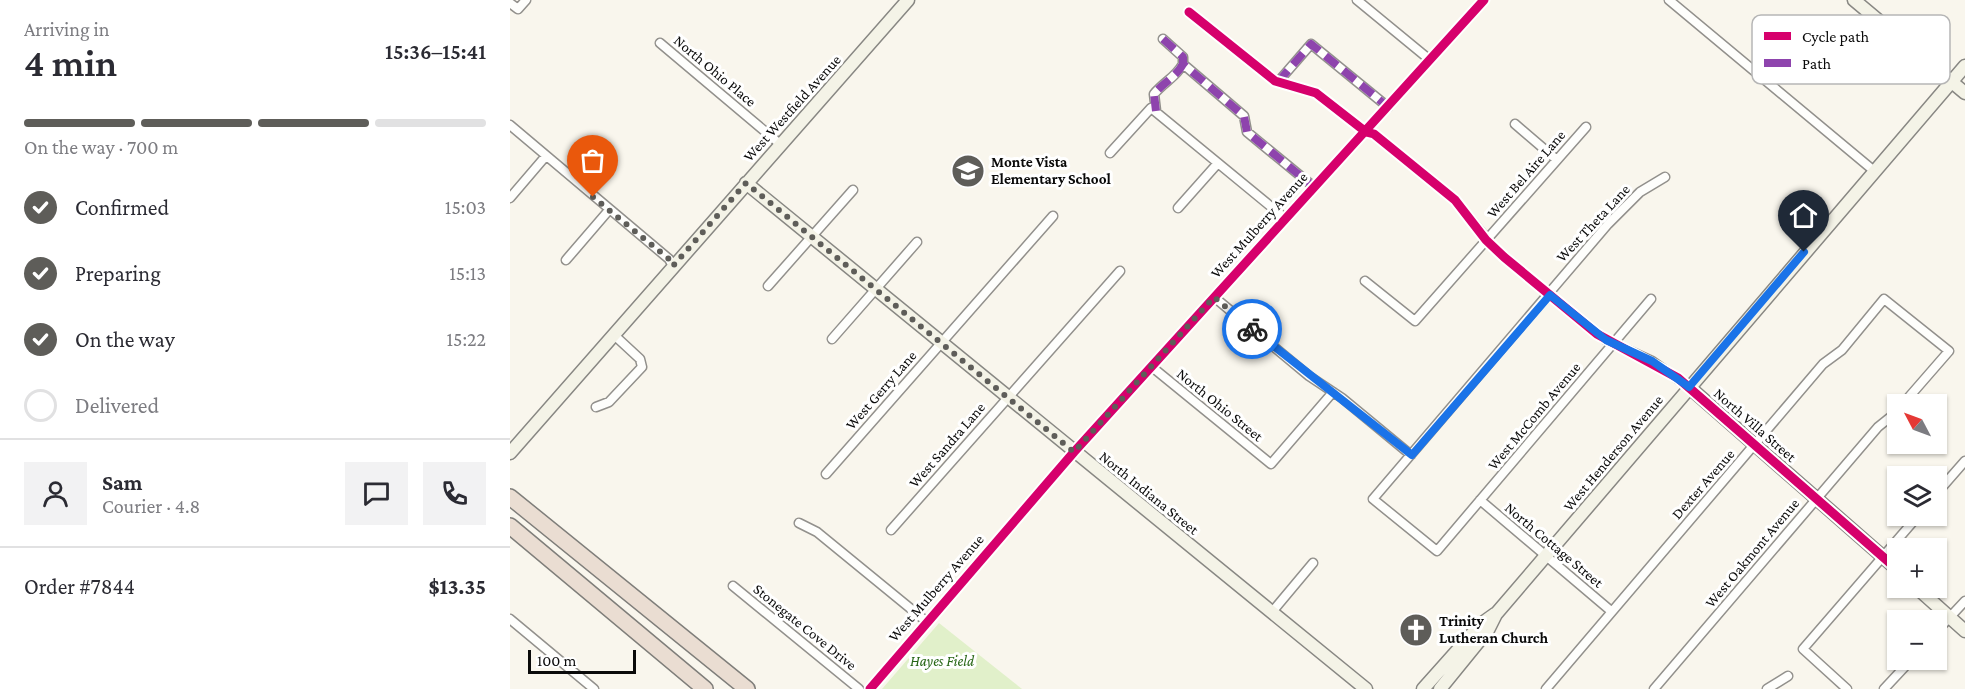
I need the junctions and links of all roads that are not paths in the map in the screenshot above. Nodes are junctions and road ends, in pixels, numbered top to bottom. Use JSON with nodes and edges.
{"nodes":[{"id":1,"x":526,"y":0,"type":"edge"},
{"id":2,"x":908,"y":0,"type":"edge"},
{"id":3,"x":1357,"y":0,"type":"edge"},
{"id":4,"x":1484,"y":0,"type":"edge"},
{"id":5,"x":1669,"y":0,"type":"edge"},
{"id":6,"x":1854,"y":0,"type":"edge"},
{"id":7,"x":510,"y":3,"type":"edge"},
{"id":8,"x":1189,"y":12,"type":"dead end"},
{"id":9,"x":1872,"y":15,"type":"edge"},
{"id":10,"x":1163,"y":39,"type":"dead end"},
{"id":11,"x":660,"y":43,"type":"dead end"},
{"id":12,"x":1430,"y":60,"type":"junction"},
{"id":13,"x":1183,"y":64,"type":"junction"},
{"id":14,"x":1965,"y":66,"type":"edge"},
{"id":15,"x":1752,"y":69,"type":"edge"},
{"id":16,"x":1951,"y":81,"type":"joint"},
{"id":17,"x":1278,"y":82,"type":"junction"},
{"id":18,"x":1770,"y":84,"type":"edge"},
{"id":19,"x":1948,"y":84,"type":"edge"},
{"id":20,"x":1965,"y":93,"type":"edge"},
{"id":21,"x":1388,"y":107,"type":"junction"},
{"id":22,"x":1154,"y":109,"type":"junction"},
{"id":23,"x":1515,"y":124,"type":"dead end"},
{"id":24,"x":510,"y":125,"type":"edge"},
{"id":25,"x":1586,"y":127,"type":"dead end"},
{"id":26,"x":1366,"y":132,"type":"junction"},
{"id":27,"x":780,"y":144,"type":"junction"},
{"id":28,"x":1110,"y":153,"type":"dead end"},
{"id":29,"x":545,"y":157,"type":"junction"},
{"id":30,"x":1557,"y":160,"type":"junction"},
{"id":31,"x":1218,"y":163,"type":"junction"},
{"id":32,"x":1873,"y":170,"type":"junction"},
{"id":33,"x":1665,"y":177,"type":"dead end"},
{"id":34,"x":746,"y":183,"type":"junction"},
{"id":35,"x":1314,"y":187,"type":"junction"},
{"id":36,"x":853,"y":190,"type":"dead end"},
{"id":37,"x":510,"y":198,"type":"edge"},
{"id":38,"x":1178,"y":208,"type":"dead end"},
{"id":39,"x":609,"y":210,"type":"junction"},
{"id":40,"x":1053,"y":216,"type":"dead end"},
{"id":41,"x":1286,"y":219,"type":"junction"},
{"id":42,"x":811,"y":236,"type":"junction"},
{"id":43,"x":1486,"y":240,"type":"junction"},
{"id":44,"x":917,"y":242,"type":"dead end"},
{"id":45,"x":566,"y":260,"type":"dead end"},
{"id":46,"x":673,"y":266,"type":"junction"},
{"id":47,"x":1120,"y":270,"type":"dead end"},
{"id":48,"x":1365,"y":281,"type":"dead end"},
{"id":49,"x":768,"y":286,"type":"dead end"},
{"id":50,"x":875,"y":288,"type":"junction"},
{"id":51,"x":1550,"y":295,"type":"junction"},
{"id":52,"x":1214,"y":297,"type":"junction"},
{"id":53,"x":1651,"y":299,"type":"dead end"},
{"id":54,"x":613,"y":334,"type":"junction"},
{"id":55,"x":832,"y":339,"type":"dead end"},
{"id":56,"x":941,"y":342,"type":"junction"},
{"id":57,"x":1613,"y":344,"type":"junction"},
{"id":58,"x":1152,"y":367,"type":"junction"},
{"id":59,"x":1689,"y":387,"type":"junction"},
{"id":60,"x":1333,"y":392,"type":"junction"},
{"id":61,"x":1911,"y":394,"type":"edge"},
{"id":62,"x":1007,"y":396,"type":"junction"},
{"id":63,"x":596,"y":407,"type":"dead end"},
{"id":64,"x":1887,"y":420,"type":"edge"},
{"id":65,"x":1755,"y":444,"type":"junction"},
{"id":66,"x":1074,"y":452,"type":"junction"},
{"id":67,"x":510,"y":453,"type":"edge"},
{"id":68,"x":1412,"y":455,"type":"junction"},
{"id":69,"x":1965,"y":460,"type":"edge"},
{"id":70,"x":826,"y":474,"type":"dead end"},
{"id":71,"x":1947,"y":481,"type":"edge"},
{"id":72,"x":510,"y":497,"type":"edge"},
{"id":73,"x":1816,"y":499,"type":"junction"},
{"id":74,"x":1480,"y":500,"type":"junction"},
{"id":75,"x":799,"y":523,"type":"dead end"},
{"id":76,"x":510,"y":526,"type":"edge"},
{"id":77,"x":1909,"y":526,"type":"edge"},
{"id":78,"x":891,"y":530,"type":"dead end"},
{"id":79,"x":1437,"y":551,"type":"joint"},
{"id":80,"x":1546,"y":556,"type":"junction"},
{"id":81,"x":1883,"y":557,"type":"junction"},
{"id":82,"x":1887,"y":560,"type":"edge"},
{"id":83,"x":1313,"y":563,"type":"dead end"},
{"id":84,"x":733,"y":586,"type":"dead end"},
{"id":85,"x":1928,"y":598,"type":"edge"},
{"id":86,"x":1965,"y":601,"type":"edge"},
{"id":87,"x":1611,"y":611,"type":"junction"},
{"id":88,"x":1272,"y":612,"type":"junction"},
{"id":89,"x":1496,"y":614,"type":"junction"},
{"id":90,"x":1950,"y":618,"type":"junction"},
{"id":91,"x":510,"y":619,"type":"edge"},
{"id":92,"x":1947,"y":621,"type":"edge"},
{"id":93,"x":927,"y":622,"type":"junction"},
{"id":94,"x":630,"y":625,"type":"junction"},
{"id":95,"x":1965,"y":631,"type":"edge"},
{"id":96,"x":1902,"y":670,"type":"edge"},
{"id":97,"x":1788,"y":676,"type":"dead end"},
{"id":98,"x":744,"y":686,"type":"edge"},
{"id":99,"x":594,"y":689,"type":"edge"},
{"id":100,"x":693,"y":689,"type":"edge"},
{"id":101,"x":705,"y":689,"type":"edge"},
{"id":102,"x":859,"y":689,"type":"edge"},
{"id":103,"x":870,"y":689,"type":"edge"},
{"id":104,"x":1366,"y":689,"type":"edge"},
{"id":105,"x":1423,"y":689,"type":"edge"},
{"id":106,"x":1440,"y":689,"type":"edge"},
{"id":107,"x":1546,"y":689,"type":"edge"},
{"id":108,"x":1654,"y":689,"type":"edge"},
{"id":109,"x":1767,"y":689,"type":"edge"},
{"id":110,"x":1847,"y":689,"type":"edge"},
{"id":111,"x":1884,"y":689,"type":"edge"}],
"edges":[{"from":1,"to":7,"type":"street"},
{"from":2,"to":27,"type":"street","name":"West Westfield Avenue"},
{"from":3,"to":12,"type":"street"},
{"from":4,"to":12,"type":"street","name":"West Mulberry Avenue"},
{"from":5,"to":15,"type":"street"},
{"from":6,"to":9,"type":"street"},
{"from":8,"to":17,"type":"street"},
{"from":10,"to":13,"type":"street"},
{"from":11,"to":27,"type":"street","name":"North Ohio Place"},
{"from":12,"to":21,"type":"street","name":"West Mulberry Avenue"},
{"from":13,"to":22,"type":"street"},
{"from":13,"to":35,"type":"street"},
{"from":14,"to":16,"type":"street","name":"West Henderson Avenue"},
{"from":16,"to":20,"type":"street"},
{"from":17,"to":21,"type":"street"},
{"from":17,"to":26,"type":"street","name":"North Villa Street"},
{"from":18,"to":32,"type":"street"},
{"from":19,"to":32,"type":"street","name":"West Henderson Avenue"},
{"from":21,"to":26,"type":"street","name":"West Mulberry Avenue"},
{"from":22,"to":28,"type":"street"},
{"from":22,"to":31,"type":"street"},
{"from":23,"to":30,"type":"street"},
{"from":24,"to":29,"type":"street"},
{"from":25,"to":30,"type":"street","name":"West Bel Aire Lane"},
{"from":26,"to":35,"type":"street","name":"West Mulberry Avenue"},
{"from":26,"to":43,"type":"street","name":"North Villa Street"},
{"from":27,"to":34,"type":"street","name":"West Westfield Avenue"},
{"from":29,"to":37,"type":"street"},
{"from":29,"to":39,"type":"street"},
{"from":30,"to":43,"type":"street","name":"West Bel Aire Lane"},
{"from":31,"to":38,"type":"street"},
{"from":31,"to":41,"type":"street"},
{"from":32,"to":59,"type":"street","name":"West Henderson Avenue"},
{"from":33,"to":51,"type":"street","name":"West Theta Lane"},
{"from":34,"to":42,"type":"street","name":"North Indiana Street"},
{"from":34,"to":46,"type":"street","name":"West Westfield Avenue"},
{"from":35,"to":41,"type":"street","name":"West Mulberry Avenue"},
{"from":36,"to":42,"type":"street"},
{"from":39,"to":45,"type":"street"},
{"from":39,"to":46,"type":"street"},
{"from":40,"to":56,"type":"street","name":"West Gerry Lane"},
{"from":41,"to":52,"type":"street","name":"West Mulberry Avenue"},
{"from":42,"to":49,"type":"street"},
{"from":42,"to":50,"type":"street","name":"North Indiana Street"},
{"from":43,"to":48,"type":"street","name":"West Bel Aire Lane"},
{"from":43,"to":51,"type":"street","name":"North Villa Street"},
{"from":44,"to":50,"type":"street"},
{"from":46,"to":54,"type":"street","name":"West Westfield Avenue"},
{"from":47,"to":62,"type":"street","name":"West Sandra Lane"},
{"from":50,"to":55,"type":"street"},
{"from":50,"to":56,"type":"street","name":"North Indiana Street"},
{"from":51,"to":57,"type":"street","name":"North Villa Street"},
{"from":51,"to":68,"type":"street","name":"West Theta Lane"},
{"from":52,"to":58,"type":"street","name":"West Mulberry Avenue"},
{"from":52,"to":60,"type":"street"},
{"from":53,"to":57,"type":"street","name":"West McComb Avenue"},
{"from":54,"to":63,"type":"street"},
{"from":54,"to":67,"type":"street","name":"West Westfield Avenue"},
{"from":56,"to":62,"type":"street","name":"North Indiana Street"},
{"from":56,"to":70,"type":"street","name":"West Gerry Lane"},
{"from":57,"to":59,"type":"street","name":"North Villa Street"},
{"from":57,"to":74,"type":"street","name":"West McComb Avenue"},
{"from":58,"to":60,"type":"street","name":"North Ohio Street"},
{"from":58,"to":66,"type":"street","name":"West Mulberry Avenue"},
{"from":59,"to":65,"type":"street","name":"North Villa Street"},
{"from":59,"to":80,"type":"street","name":"West Henderson Avenue"},
{"from":60,"to":68,"type":"street"},
{"from":61,"to":65,"type":"street","name":"Dexter Avenue"},
{"from":62,"to":66,"type":"street","name":"North Indiana Street"},
{"from":62,"to":78,"type":"street","name":"West Sandra Lane"},
{"from":64,"to":73,"type":"street","name":"West Oakmont Avenue"},
{"from":65,"to":73,"type":"street","name":"North Villa Street"},
{"from":65,"to":87,"type":"street","name":"Dexter Avenue"},
{"from":66,"to":88,"type":"street","name":"North Indiana Street"},
{"from":66,"to":93,"type":"street","name":"West Mulberry Avenue"},
{"from":68,"to":79,"type":"street","name":"West Theta Lane"},
{"from":69,"to":71,"type":"street"},
{"from":72,"to":98,"type":"highway"},
{"from":73,"to":81,"type":"street","name":"North Villa Street"},
{"from":73,"to":108,"type":"street","name":"West Oakmont Avenue"},
{"from":74,"to":79,"type":"street","name":"West McComb Avenue"},
{"from":74,"to":80,"type":"street","name":"North Cottage Street"},
{"from":75,"to":93,"type":"street"},
{"from":76,"to":94,"type":"highway"},
{"from":77,"to":81,"type":"street"},
{"from":80,"to":87,"type":"street","name":"North Cottage Street"},
{"from":80,"to":89,"type":"street","name":"West Henderson Avenue"},
{"from":81,"to":82,"type":"street","name":"North Villa Street"},
{"from":81,"to":110,"type":"street"},
{"from":83,"to":88,"type":"street"},
{"from":84,"to":102,"type":"street","name":"Stonegate Cove Drive"},
{"from":85,"to":90,"type":"street"},
{"from":86,"to":90,"type":"street"},
{"from":87,"to":107,"type":"street","name":"Dexter Avenue"},
{"from":88,"to":104,"type":"street","name":"North Indiana Street"},
{"from":89,"to":105,"type":"street","name":"West Henderson Avenue"},
{"from":89,"to":106,"type":"street","name":"West Henderson Avenue"},
{"from":90,"to":92,"type":"street"},
{"from":90,"to":95,"type":"street"},
{"from":91,"to":99,"type":"street"},
{"from":93,"to":103,"type":"street","name":"West Mulberry Avenue"},
{"from":94,"to":100,"type":"highway"},
{"from":94,"to":101,"type":"highway"},
{"from":96,"to":111,"type":"street"},
{"from":97,"to":109,"type":"street"}]}
